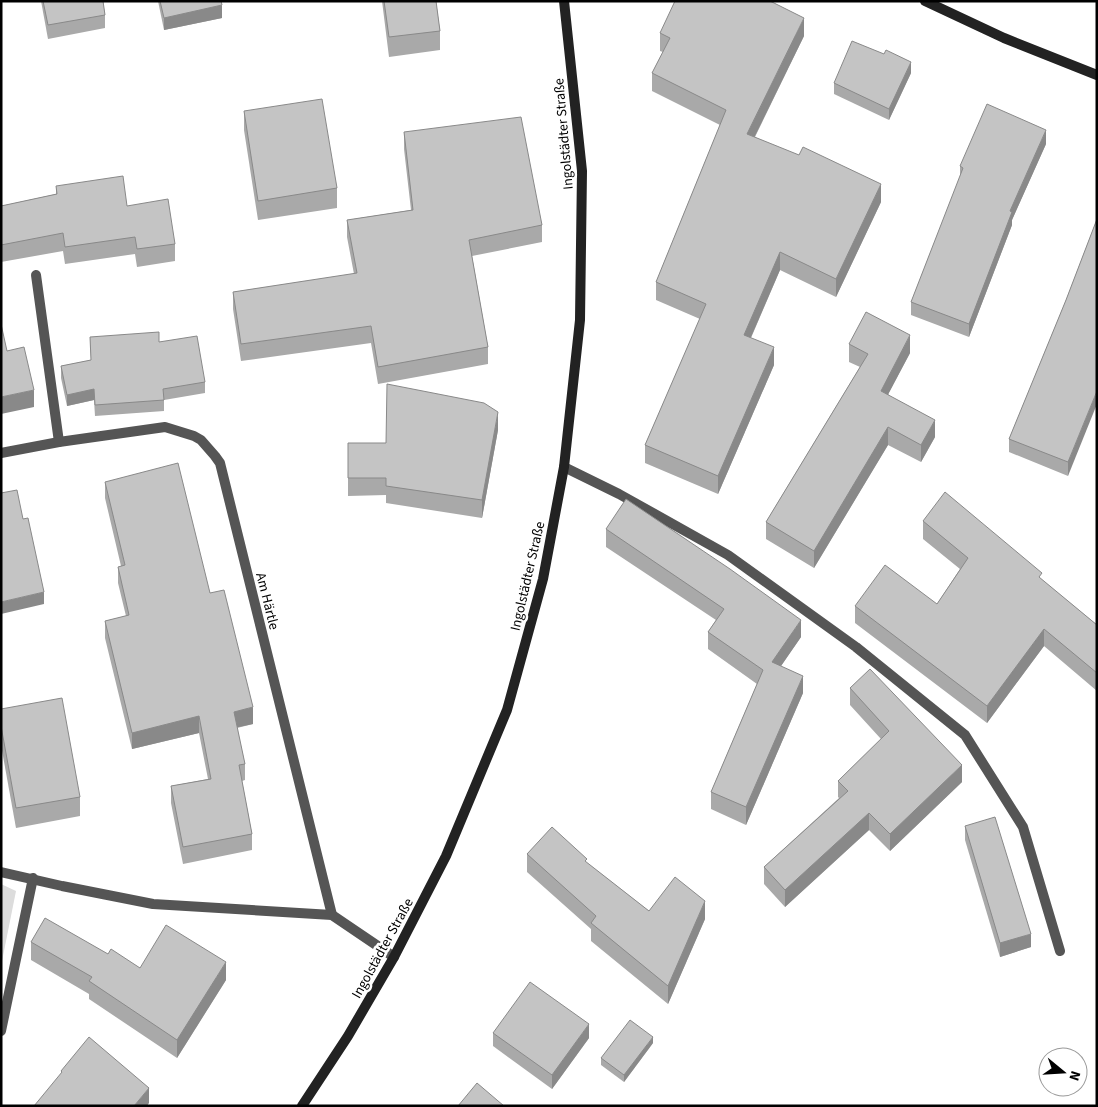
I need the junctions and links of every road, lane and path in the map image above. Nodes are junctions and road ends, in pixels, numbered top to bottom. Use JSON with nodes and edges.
{"nodes":[{"id":1,"x":564,"y":1,"type":"edge"},
{"id":2,"x":925,"y":1,"type":"edge"},
{"id":3,"x":1097,"y":75,"type":"edge"},
{"id":4,"x":36,"y":275,"type":"dead end"},
{"id":5,"x":59,"y":442,"type":"junction"},
{"id":6,"x":1,"y":453,"type":"edge"},
{"id":7,"x":564,"y":467,"type":"junction"},
{"id":8,"x":1,"y":872,"type":"edge"},
{"id":9,"x":32,"y":878,"type":"junction"},
{"id":10,"x":332,"y":915,"type":"junction"},
{"id":11,"x":1060,"y":951,"type":"dead end"},
{"id":12,"x":394,"y":957,"type":"junction"},
{"id":13,"x":1,"y":1032,"type":"edge"},
{"id":14,"x":302,"y":1106,"type":"edge"}],
"edges":[{"from":1,"to":7,"type":"main road","name":"Ingolstädter Straße"},
{"from":2,"to":3,"type":"main road"},
{"from":4,"to":5,"type":"street"},
{"from":5,"to":6,"type":"street","name":"Am Härtle"},
{"from":5,"to":10,"type":"street","name":"Am Härtle"},
{"from":7,"to":11,"type":"street"},
{"from":7,"to":12,"type":"main road","name":"Ingolstädter Straße"},
{"from":8,"to":9,"type":"street"},
{"from":9,"to":10,"type":"street"},
{"from":9,"to":13,"type":"street"},
{"from":10,"to":12,"type":"street"},
{"from":12,"to":14,"type":"main road","name":"Ingolstädter Straße"}]}
